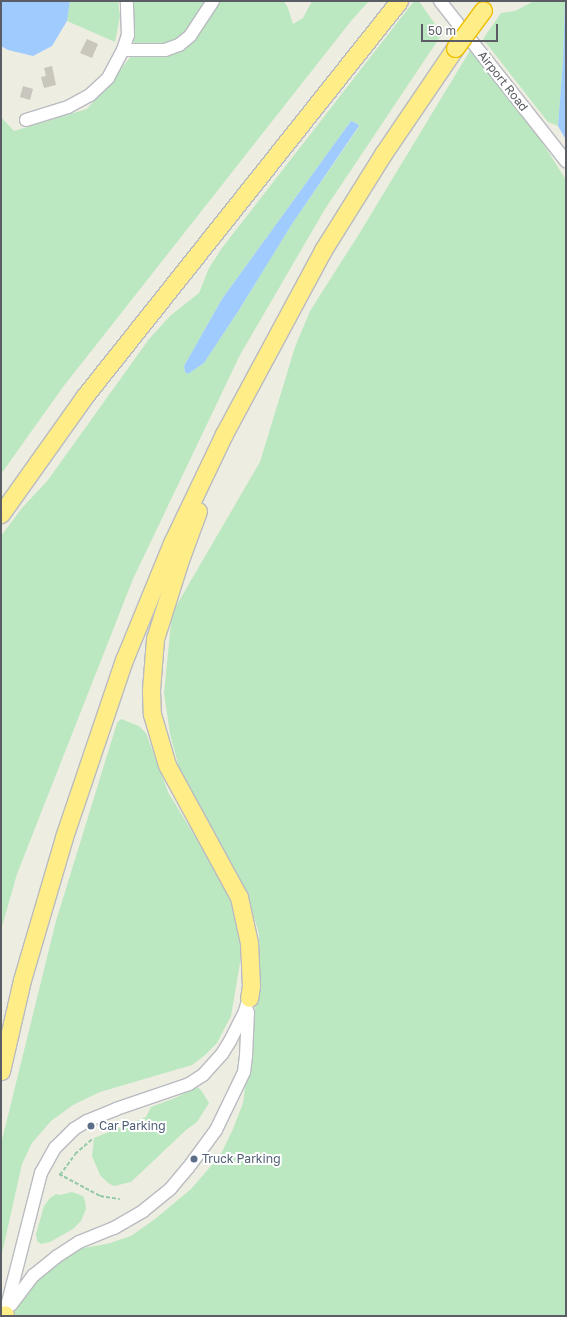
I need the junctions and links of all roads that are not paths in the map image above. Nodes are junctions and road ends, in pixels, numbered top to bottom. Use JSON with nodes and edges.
{"nodes":[{"id":1,"x":127,"y":1,"type":"edge"},
{"id":2,"x":213,"y":1,"type":"edge"},
{"id":3,"x":399,"y":1,"type":"edge"},
{"id":4,"x":440,"y":1,"type":"edge"},
{"id":5,"x":486,"y":6,"type":"edge"},
{"id":6,"x":123,"y":50,"type":"junction"},
{"id":7,"x":26,"y":120,"type":"dead end"},
{"id":8,"x":566,"y":161,"type":"edge"},
{"id":9,"x":229,"y":424,"type":"junction"},
{"id":10,"x":1,"y":514,"type":"edge"},
{"id":11,"x":249,"y":998,"type":"junction"},
{"id":12,"x":1,"y":1071,"type":"edge"},
{"id":13,"x":4,"y":1315,"type":"edge"}],
"edges":[{"from":1,"to":6,"type":"street"},
{"from":2,"to":6,"type":"street"},
{"from":3,"to":10,"type":"highway"},
{"from":4,"to":8,"type":"street","name":"Airport Road"},
{"from":5,"to":9,"type":"highway","bridge":true},
{"from":6,"to":7,"type":"street"},
{"from":9,"to":11,"type":"highway"},
{"from":9,"to":12,"type":"highway"},
{"from":11,"to":13,"type":"street"},
{"from":11,"to":13,"type":"street"}]}
